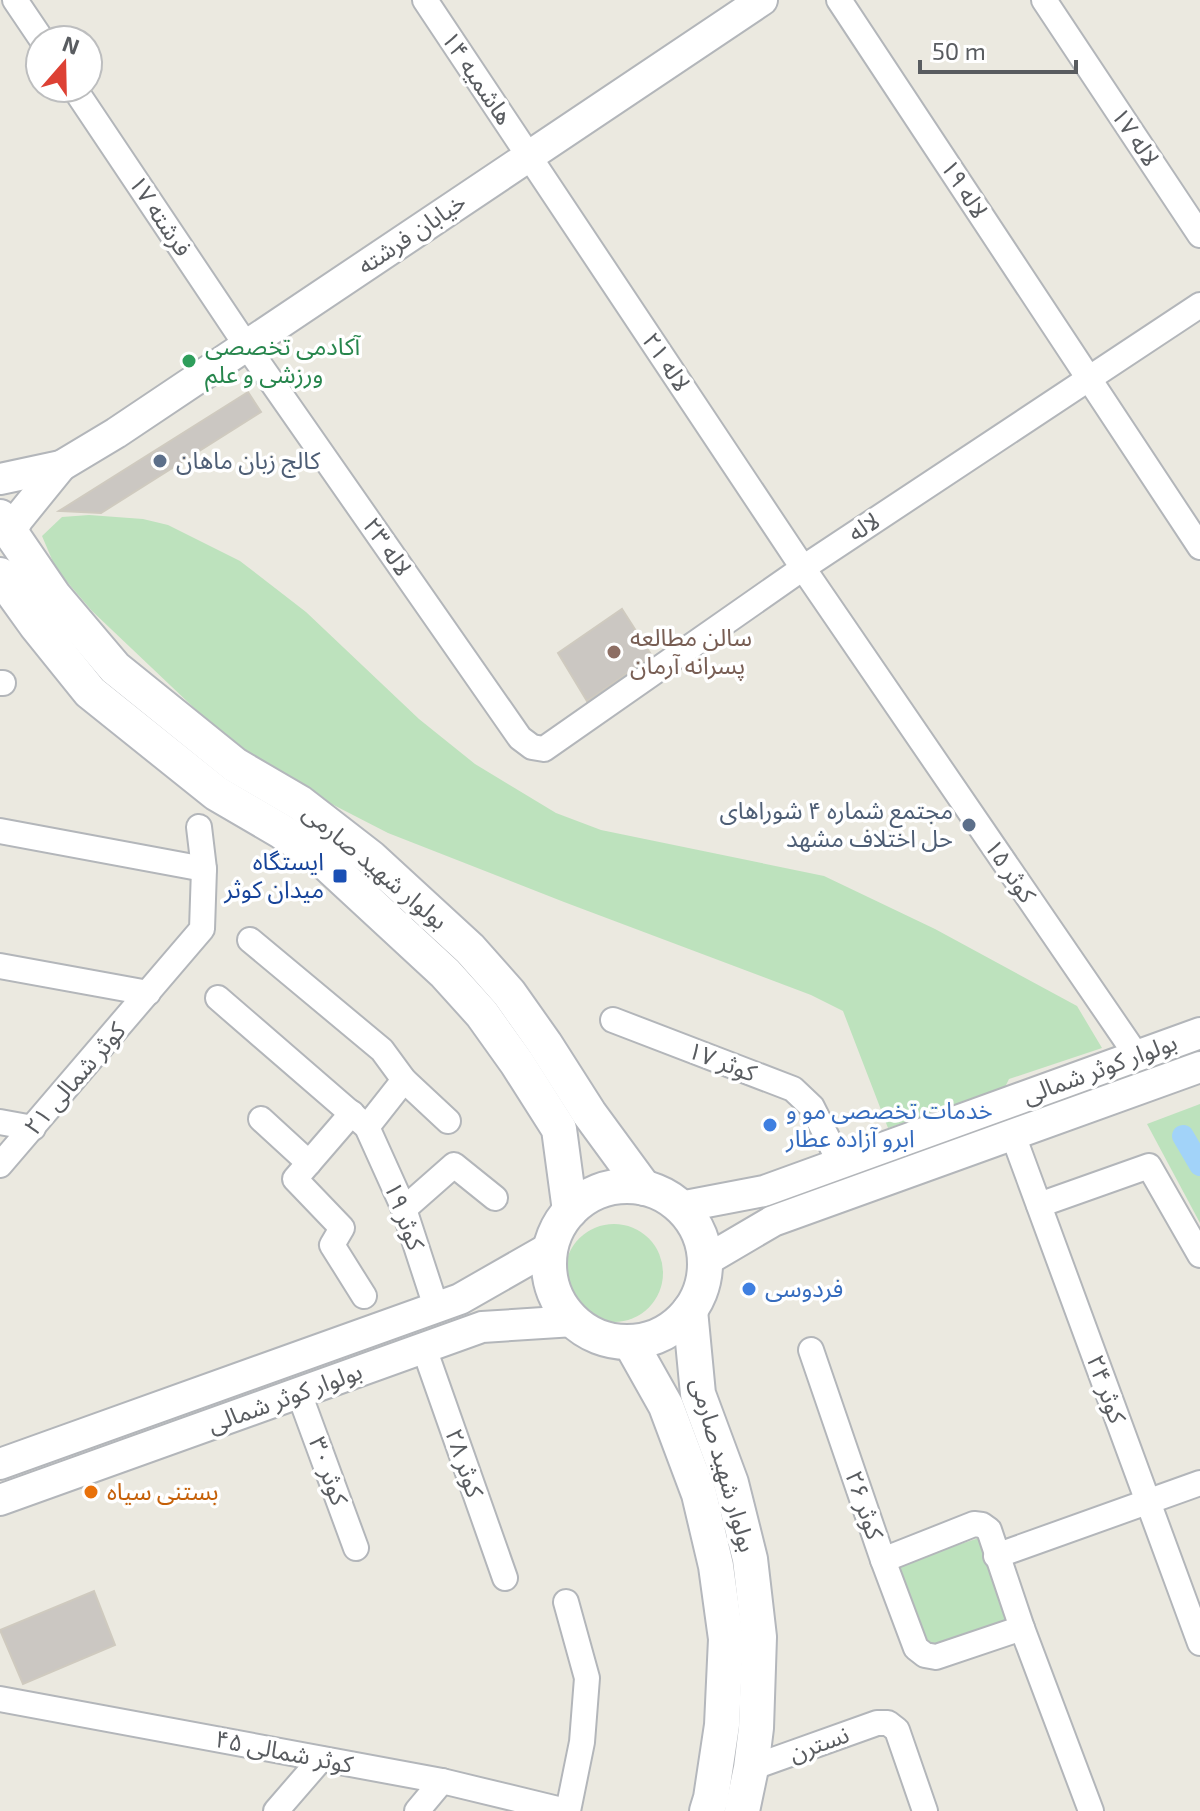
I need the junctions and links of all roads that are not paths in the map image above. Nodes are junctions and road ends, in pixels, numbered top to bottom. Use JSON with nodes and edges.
{"nodes":[{"id":1,"x":15,"y":0,"type":"edge"},
{"id":2,"x":425,"y":0,"type":"edge"},
{"id":3,"x":762,"y":0,"type":"edge"},
{"id":4,"x":839,"y":0,"type":"edge"},
{"id":5,"x":1044,"y":0,"type":"edge"},
{"id":6,"x":31,"y":24,"type":"edge"},
{"id":7,"x":85,"y":104,"type":"edge"},
{"id":8,"x":529,"y":156,"type":"junction"},
{"id":9,"x":1200,"y":235,"type":"edge"},
{"id":10,"x":1200,"y":305,"type":"edge"},
{"id":11,"x":246,"y":345,"type":"junction"},
{"id":12,"x":1089,"y":379,"type":"junction"},
{"id":13,"x":61,"y":466,"type":"junction"},
{"id":14,"x":0,"y":479,"type":"edge"},
{"id":15,"x":5,"y":525,"type":"edge"},
{"id":16,"x":1200,"y":547,"type":"edge"},
{"id":17,"x":803,"y":568,"type":"junction"},
{"id":18,"x":6,"y":594,"type":"edge"},
{"id":19,"x":532,"y":747,"type":"joint"},
{"id":20,"x":199,"y":827,"type":"dead end"},
{"id":21,"x":0,"y":831,"type":"edge"},
{"id":22,"x":204,"y":869,"type":"junction"},
{"id":23,"x":250,"y":940,"type":"dead end"},
{"id":24,"x":0,"y":966,"type":"edge"},
{"id":25,"x":148,"y":993,"type":"junction"},
{"id":26,"x":218,"y":998,"type":"dead end"},
{"id":27,"x":613,"y":1020,"type":"dead end"},
{"id":28,"x":1200,"y":1033,"type":"edge"},
{"id":29,"x":1137,"y":1056,"type":"junction"},
{"id":30,"x":1200,"y":1067,"type":"edge"},
{"id":31,"x":404,"y":1080,"type":"junction"},
{"id":32,"x":261,"y":1119,"type":"dead end"},
{"id":33,"x":360,"y":1120,"type":"junction"},
{"id":34,"x":448,"y":1121,"type":"dead end"},
{"id":35,"x":0,"y":1122,"type":"edge"},
{"id":36,"x":33,"y":1128,"type":"junction"},
{"id":37,"x":1013,"y":1135,"type":"junction"},
{"id":38,"x":309,"y":1163,"type":"junction"},
{"id":39,"x":840,"y":1163,"type":"junction"},
{"id":40,"x":0,"y":1165,"type":"edge"},
{"id":41,"x":644,"y":1188,"type":"junction"},
{"id":42,"x":495,"y":1198,"type":"dead end"},
{"id":43,"x":1039,"y":1205,"type":"junction"},
{"id":44,"x":680,"y":1207,"type":"junction"},
{"id":45,"x":404,"y":1209,"type":"junction"},
{"id":46,"x":570,"y":1211,"type":"junction"},
{"id":47,"x":551,"y":1247,"type":"junction"},
{"id":48,"x":1200,"y":1255,"type":"edge"},
{"id":49,"x":705,"y":1261,"type":"junction"},
{"id":50,"x":364,"y":1296,"type":"dead end"},
{"id":51,"x":436,"y":1307,"type":"junction"},
{"id":52,"x":690,"y":1310,"type":"junction"},
{"id":53,"x":574,"y":1321,"type":"junction"},
{"id":54,"x":630,"y":1342,"type":"junction"},
{"id":55,"x":424,"y":1348,"type":"junction"},
{"id":56,"x":811,"y":1350,"type":"dead end"},
{"id":57,"x":299,"y":1393,"type":"junction"},
{"id":58,"x":0,"y":1464,"type":"edge"},
{"id":59,"x":1200,"y":1483,"type":"edge"},
{"id":60,"x":0,"y":1500,"type":"edge"},
{"id":61,"x":1148,"y":1501,"type":"junction"},
{"id":62,"x":356,"y":1548,"type":"dead end"},
{"id":63,"x":996,"y":1556,"type":"junction"},
{"id":64,"x":883,"y":1560,"type":"junction"},
{"id":65,"x":505,"y":1578,"type":"dead end"},
{"id":66,"x":566,"y":1602,"type":"dead end"},
{"id":67,"x":1022,"y":1628,"type":"junction"},
{"id":68,"x":1200,"y":1643,"type":"edge"},
{"id":69,"x":0,"y":1699,"type":"edge"},
{"id":70,"x":321,"y":1759,"type":"junction"},
{"id":71,"x":751,"y":1768,"type":"junction"},
{"id":72,"x":442,"y":1781,"type":"junction"},
{"id":73,"x":276,"y":1811,"type":"edge"},
{"id":74,"x":417,"y":1811,"type":"edge"},
{"id":75,"x":567,"y":1811,"type":"edge"},
{"id":76,"x":707,"y":1811,"type":"edge"},
{"id":77,"x":742,"y":1811,"type":"edge"},
{"id":78,"x":925,"y":1811,"type":"edge"},
{"id":79,"x":1091,"y":1811,"type":"edge"}],
"edges":[{"from":1,"to":6,"type":"street"},
{"from":2,"to":8,"type":"street","name":"هاشمیه ۱۴"},
{"from":3,"to":8,"type":"street","name":"خیابان فرشته"},
{"from":4,"to":12,"type":"street","name":"لاله ۱۹"},
{"from":5,"to":9,"type":"street","name":"لاله ۱۷"},
{"from":7,"to":11,"type":"street","name":"فرشته ۱۷"},
{"from":8,"to":11,"type":"street","name":"خیابان فرشته"},
{"from":8,"to":17,"type":"street","name":"لاله ۲۱"},
{"from":10,"to":12,"type":"street","name":"لاله"},
{"from":11,"to":13,"type":"street","name":"خیابان فرشته"},
{"from":11,"to":19,"type":"street","name":"لاله ۲۳"},
{"from":12,"to":16,"type":"street","name":"لاله ۱۹"},
{"from":12,"to":17,"type":"street","name":"لاله"},
{"from":13,"to":14,"type":"street","name":"خیابان فرشته"},
{"from":13,"to":15,"type":"street","name":"خیابان فرشته"},
{"from":15,"to":41,"type":"main road","name":"بولوار شهید صارمی"},
{"from":17,"to":19,"type":"street","name":"لاله"},
{"from":17,"to":29,"type":"street","name":"کوثر ۱۵"},
{"from":18,"to":46,"type":"main road","name":"بولوار شهید صارمی"},
{"from":20,"to":22,"type":"street","name":"کوثر شمالی ۲۱"},
{"from":21,"to":22,"type":"street"},
{"from":22,"to":25,"type":"street","name":"کوثر شمالی ۲۱"},
{"from":23,"to":31,"type":"street"},
{"from":24,"to":25,"type":"street"},
{"from":25,"to":36,"type":"street","name":"کوثر شمالی ۲۱"},
{"from":26,"to":33,"type":"street"},
{"from":27,"to":39,"type":"street","name":"کوثر ۱۷"},
{"from":28,"to":29,"type":"street","name":"بولوار کوثر شمالی"},
{"from":29,"to":39,"type":"street","name":"بولوار کوثر شمالی"},
{"from":30,"to":37,"type":"street","name":"بولوار کوثر شمالی"},
{"from":31,"to":33,"type":"street"},
{"from":31,"to":34,"type":"street"},
{"from":32,"to":38,"type":"street"},
{"from":33,"to":38,"type":"street"},
{"from":33,"to":45,"type":"street","name":"کوثر ۱۹"},
{"from":35,"to":36,"type":"street"},
{"from":36,"to":40,"type":"street","name":"کوثر شمالی ۲۱"},
{"from":37,"to":43,"type":"street","name":"کوثر ۲۴"},
{"from":37,"to":49,"type":"street","name":"بولوار کوثر شمالی"},
{"from":38,"to":50,"type":"street"},
{"from":39,"to":44,"type":"street","name":"بولوار کوثر شمالی"},
{"from":41,"to":44,"type":"main road"},
{"from":41,"to":46,"type":"main road"},
{"from":42,"to":45,"type":"street"},
{"from":43,"to":48,"type":"street"},
{"from":43,"to":61,"type":"street","name":"کوثر ۲۴"},
{"from":44,"to":49,"type":"main road"},
{"from":45,"to":51,"type":"street","name":"کوثر ۱۹"},
{"from":46,"to":47,"type":"main road"},
{"from":47,"to":51,"type":"street","name":"بولوار کوثر شمالی"},
{"from":47,"to":53,"type":"main road"},
{"from":49,"to":52,"type":"main road"},
{"from":51,"to":58,"type":"street","name":"بولوار کوثر شمالی"},
{"from":52,"to":54,"type":"main road"},
{"from":52,"to":71,"type":"main road","name":"بولوار شهید صارمی"},
{"from":53,"to":54,"type":"main road"},
{"from":53,"to":55,"type":"street","name":"بولوار کوثر شمالی"},
{"from":54,"to":76,"type":"main road","name":"بولوار شهید صارمی"},
{"from":55,"to":57,"type":"street","name":"بولوار کوثر شمالی"},
{"from":55,"to":65,"type":"street","name":"کوثر ۲۸"},
{"from":56,"to":64,"type":"street","name":"کوثر ۲۶"},
{"from":57,"to":60,"type":"street","name":"بولوار کوثر شمالی"},
{"from":57,"to":62,"type":"street","name":"کوثر ۳۰"},
{"from":59,"to":61,"type":"street"},
{"from":61,"to":63,"type":"street"},
{"from":61,"to":68,"type":"street","name":"کوثر ۲۴"},
{"from":63,"to":64,"type":"street"},
{"from":63,"to":67,"type":"street"},
{"from":64,"to":67,"type":"street","name":"کوثر ۲۶"},
{"from":66,"to":75,"type":"street"},
{"from":67,"to":79,"type":"street"},
{"from":69,"to":70,"type":"street","name":"کوثر شمالی ۴۵"},
{"from":70,"to":72,"type":"street","name":"کوثر شمالی ۴۵"},
{"from":70,"to":73,"type":"street"},
{"from":71,"to":77,"type":"main road","name":"بولوار شهید صارمی"},
{"from":71,"to":78,"type":"street","name":"نسترن"},
{"from":72,"to":74,"type":"street"},
{"from":72,"to":75,"type":"street","name":"کوثر شمالی ۴۵"}]}
